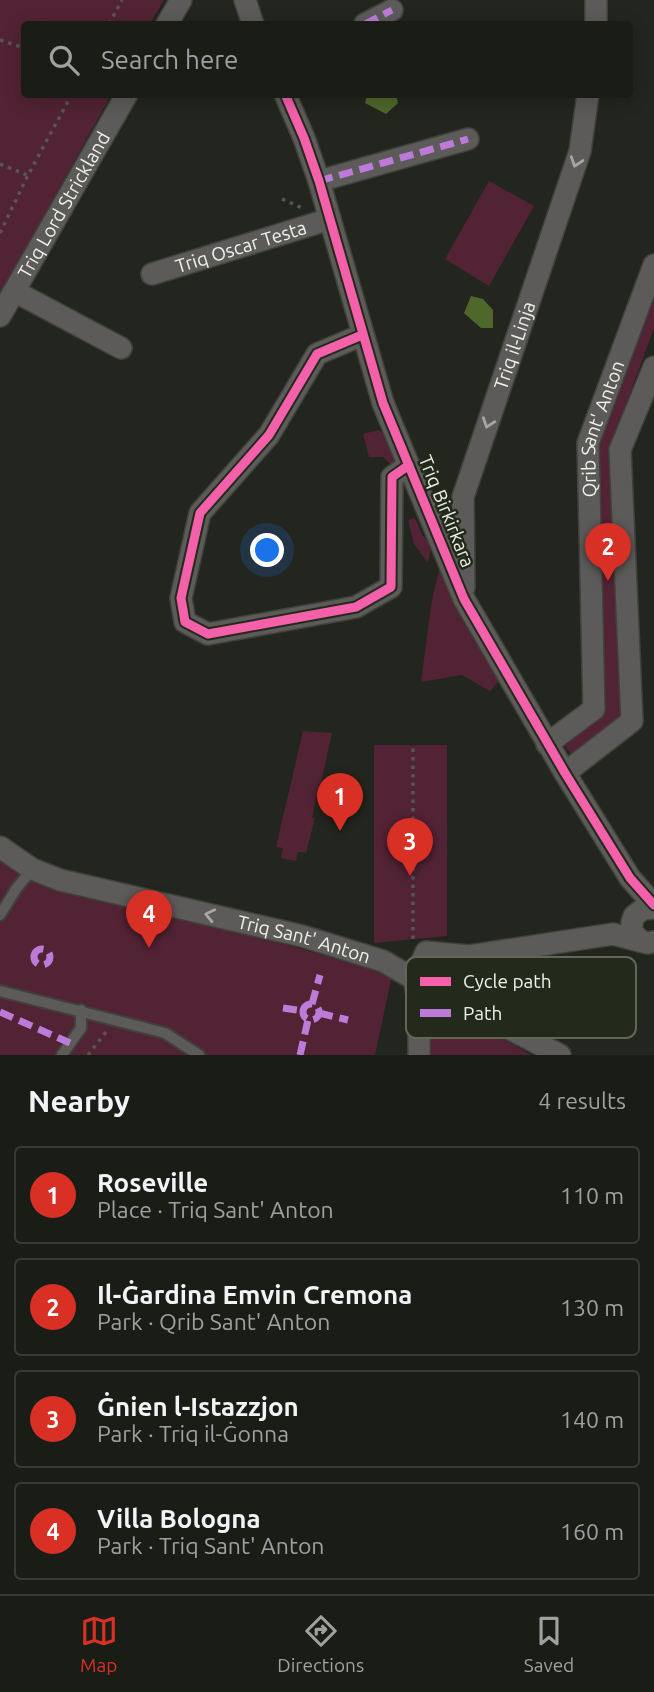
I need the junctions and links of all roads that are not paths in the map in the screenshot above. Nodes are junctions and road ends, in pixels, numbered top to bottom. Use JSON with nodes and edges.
{"nodes":[{"id":1,"x":181,"y":0,"type":"edge"},
{"id":2,"x":245,"y":0,"type":"edge"},
{"id":3,"x":596,"y":0,"type":"edge"},
{"id":4,"x":392,"y":10,"type":"dead end"},
{"id":5,"x":169,"y":21,"type":"edge"},
{"id":6,"x":252,"y":21,"type":"edge"},
{"id":7,"x":371,"y":21,"type":"edge"},
{"id":8,"x":596,"y":21,"type":"edge"},
{"id":9,"x":125,"y":98,"type":"edge"},
{"id":10,"x":287,"y":98,"type":"edge"},
{"id":11,"x":587,"y":98,"type":"edge"},
{"id":12,"x":468,"y":139,"type":"dead end"},
{"id":13,"x":319,"y":181,"type":"junction"},
{"id":14,"x":330,"y":219,"type":"junction"},
{"id":15,"x":654,"y":265,"type":"edge"},
{"id":16,"x":152,"y":274,"type":"dead end"},
{"id":17,"x":14,"y":290,"type":"junction"},
{"id":18,"x":0,"y":316,"type":"edge"},
{"id":19,"x":362,"y":335,"type":"junction"},
{"id":20,"x":121,"y":348,"type":"dead end"},
{"id":21,"x":654,"y":368,"type":"edge"},
{"id":22,"x":648,"y":399,"type":"edge"},
{"id":23,"x":409,"y":466,"type":"junction"},
{"id":24,"x":464,"y":599,"type":"junction"},
{"id":25,"x":547,"y":744,"type":"junction"},
{"id":26,"x":565,"y":773,"type":"junction"},
{"id":27,"x":0,"y":847,"type":"edge"},
{"id":28,"x":32,"y":869,"type":"junction"},
{"id":29,"x":0,"y":915,"type":"edge"},
{"id":30,"x":645,"y":921,"type":"edge"},
{"id":31,"x":469,"y":956,"type":"joint"},
{"id":32,"x":424,"y":957,"type":"edge"},
{"id":33,"x":406,"y":974,"type":"edge"},
{"id":34,"x":0,"y":991,"type":"edge"},
{"id":35,"x":82,"y":1010,"type":"junction"},
{"id":36,"x":528,"y":1038,"type":"edge"},
{"id":37,"x":62,"y":1055,"type":"edge"},
{"id":38,"x":199,"y":1055,"type":"edge"},
{"id":39,"x":560,"y":1055,"type":"edge"}],
"edges":[{"from":1,"to":5,"type":"street"},
{"from":2,"to":6,"type":"street"},
{"from":3,"to":8,"type":"street"},
{"from":4,"to":7,"type":"street"},
{"from":9,"to":17,"type":"street","name":"Triq Lord Strickland"},
{"from":10,"to":13,"type":"street","name":"Triq Birkirkara"},
{"from":11,"to":24,"type":"street","name":"Triq il-Linja","one_way":true},
{"from":12,"to":13,"type":"street"},
{"from":13,"to":14,"type":"street","name":"Triq Birkirkara"},
{"from":14,"to":16,"type":"street","name":"Triq Oscar Testa"},
{"from":14,"to":19,"type":"street","name":"Triq Birkirkara"},
{"from":15,"to":25,"type":"street","name":"Qrib Sant' Anton"},
{"from":17,"to":18,"type":"street","name":"Triq Lord Strickland"},
{"from":17,"to":20,"type":"street"},
{"from":19,"to":23,"type":"street","name":"Triq Birkirkara"},
{"from":19,"to":23,"type":"street"},
{"from":21,"to":22,"type":"street"},
{"from":22,"to":26,"type":"street"},
{"from":23,"to":24,"type":"street","name":"Triq Birkirkara"},
{"from":24,"to":25,"type":"street","name":"Triq Birkirkara"},
{"from":25,"to":26,"type":"street","name":"Triq Birkirkara"},
{"from":26,"to":30,"type":"street","name":"Triq Birkirkara"},
{"from":27,"to":28,"type":"street","name":"Triq Sant' Anton"},
{"from":28,"to":29,"type":"lane"},
{"from":33,"to":28,"type":"street","name":"Triq Sant' Anton","one_way":true},
{"from":30,"to":31,"type":"street"},
{"from":31,"to":32,"type":"street"},
{"from":34,"to":35,"type":"lane"},
{"from":35,"to":37,"type":"lane"},
{"from":35,"to":38,"type":"lane"},
{"from":36,"to":39,"type":"street","name":"Triq Sant' Anton"}]}
